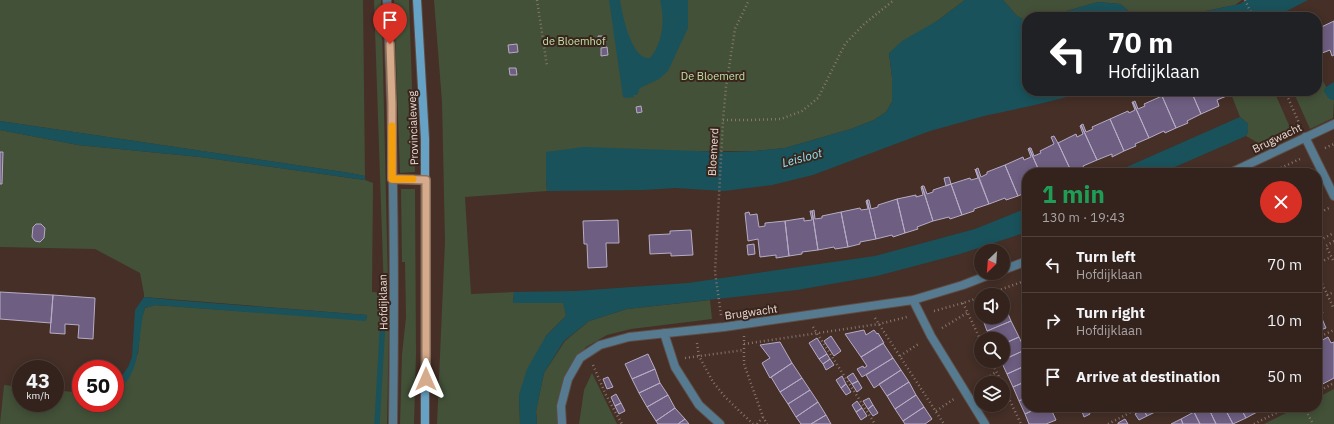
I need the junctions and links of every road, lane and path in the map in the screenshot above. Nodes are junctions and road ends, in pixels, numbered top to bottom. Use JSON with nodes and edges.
{"nodes":[{"id":1,"x":388,"y":0,"type":"edge"},
{"id":2,"x":417,"y":0,"type":"edge"},
{"id":3,"x":537,"y":0,"type":"edge"},
{"id":4,"x":749,"y":0,"type":"edge"},
{"id":5,"x":894,"y":0,"type":"edge"},
{"id":6,"x":1245,"y":0,"type":"edge"},
{"id":7,"x":1251,"y":12,"type":"edge"},
{"id":8,"x":547,"y":66,"type":"dead end"},
{"id":9,"x":1287,"y":96,"type":"edge"},
{"id":10,"x":723,"y":120,"type":"junction"},
{"id":11,"x":1334,"y":124,"type":"edge"},
{"id":12,"x":1305,"y":137,"type":"junction"},
{"id":13,"x":1313,"y":153,"type":"junction"},
{"id":14,"x":1240,"y":168,"type":"edge"},
{"id":15,"x":1281,"y":168,"type":"edge"},
{"id":16,"x":1320,"y":168,"type":"edge"},
{"id":17,"x":1322,"y":171,"type":"edge"},
{"id":18,"x":392,"y":179,"type":"junction"},
{"id":19,"x":426,"y":180,"type":"junction"},
{"id":20,"x":1334,"y":196,"type":"edge"},
{"id":21,"x":1334,"y":205,"type":"edge"},
{"id":22,"x":1322,"y":211,"type":"edge"},
{"id":23,"x":1334,"y":233,"type":"edge"},
{"id":24,"x":1322,"y":239,"type":"edge"},
{"id":25,"x":1334,"y":241,"type":"edge"},
{"id":26,"x":1331,"y":257,"type":"junction"},
{"id":27,"x":1322,"y":262,"type":"edge"},
{"id":28,"x":1334,"y":262,"type":"edge"},
{"id":29,"x":1022,"y":263,"type":"edge"},
{"id":30,"x":1010,"y":267,"type":"edge"},
{"id":31,"x":974,"y":280,"type":"edge"},
{"id":32,"x":1022,"y":282,"type":"edge"},
{"id":33,"x":1322,"y":284,"type":"edge"},
{"id":34,"x":956,"y":286,"type":"junction"},
{"id":35,"x":1005,"y":288,"type":"edge"},
{"id":36,"x":1334,"y":292,"type":"edge"},
{"id":37,"x":1327,"y":295,"type":"junction"},
{"id":38,"x":974,"y":299,"type":"edge"},
{"id":39,"x":913,"y":300,"type":"junction"},
{"id":40,"x":963,"y":303,"type":"junction"},
{"id":41,"x":868,"y":306,"type":"junction"},
{"id":42,"x":720,"y":308,"type":"dead end"},
{"id":43,"x":1334,"y":309,"type":"edge"},
{"id":44,"x":920,"y":314,"type":"junction"},
{"id":45,"x":805,"y":315,"type":"junction"},
{"id":46,"x":744,"y":324,"type":"junction"},
{"id":47,"x":879,"y":324,"type":"junction"},
{"id":48,"x":696,"y":330,"type":"junction"},
{"id":49,"x":1334,"y":330,"type":"edge"},
{"id":50,"x":977,"y":332,"type":"edge"},
{"id":51,"x":664,"y":333,"type":"junction"},
{"id":52,"x":817,"y":333,"type":"junction"},
{"id":53,"x":1322,"y":336,"type":"edge"},
{"id":54,"x":744,"y":344,"type":"junction"},
{"id":55,"x":744,"y":350,"type":"junction"},
{"id":56,"x":587,"y":353,"type":"junction"},
{"id":57,"x":699,"y":356,"type":"junction"},
{"id":58,"x":673,"y":359,"type":"junction"},
{"id":59,"x":1334,"y":383,"type":"edge"},
{"id":60,"x":1322,"y":389,"type":"edge"},
{"id":61,"x":1010,"y":402,"type":"edge"},
{"id":62,"x":1131,"y":412,"type":"edge"},
{"id":63,"x":1278,"y":412,"type":"edge"},
{"id":64,"x":1307,"y":412,"type":"edge"},
{"id":65,"x":763,"y":417,"type":"junction"},
{"id":66,"x":393,"y":424,"type":"edge"},
{"id":67,"x":425,"y":424,"type":"edge"},
{"id":68,"x":562,"y":424,"type":"edge"},
{"id":69,"x":622,"y":424,"type":"edge"},
{"id":70,"x":720,"y":424,"type":"edge"},
{"id":71,"x":753,"y":424,"type":"edge"},
{"id":72,"x":757,"y":424,"type":"edge"},
{"id":73,"x":767,"y":424,"type":"edge"},
{"id":74,"x":875,"y":424,"type":"edge"},
{"id":75,"x":944,"y":424,"type":"edge"},
{"id":76,"x":985,"y":424,"type":"edge"},
{"id":77,"x":1020,"y":424,"type":"edge"},
{"id":78,"x":1108,"y":424,"type":"edge"},
{"id":79,"x":1254,"y":424,"type":"edge"},
{"id":80,"x":1313,"y":424,"type":"edge"}],
"edges":[{"from":1,"to":18,"type":"street","name":"Hofdijklaan"},
{"from":2,"to":19,"type":"main road","name":"Provincialeweg"},
{"from":3,"to":8,"type":"path"},
{"from":4,"to":10,"type":"path","name":"Bloemerd"},
{"from":5,"to":10,"type":"path"},
{"from":6,"to":7,"type":"path"},
{"from":9,"to":12,"type":"path"},
{"from":10,"to":42,"type":"path","name":"Bloemerd"},
{"from":11,"to":12,"type":"street","name":"Brugwacht"},
{"from":12,"to":13,"type":"street"},
{"from":12,"to":14,"type":"street","name":"Brugwacht"},
{"from":13,"to":15,"type":"path"},
{"from":13,"to":16,"type":"street"},
{"from":17,"to":20,"type":"street"},
{"from":18,"to":19,"type":"street"},
{"from":18,"to":66,"type":"street","name":"Hofdijklaan"},
{"from":19,"to":67,"type":"main road","name":"Provincialeweg"},
{"from":21,"to":22,"type":"path"},
{"from":23,"to":24,"type":"path"},
{"from":25,"to":26,"type":"path"},
{"from":26,"to":27,"type":"path"},
{"from":26,"to":28,"type":"path"},
{"from":29,"to":30,"type":"street"},
{"from":31,"to":34,"type":"street","name":"Brugwacht"},
{"from":32,"to":35,"type":"path"},
{"from":33,"to":37,"type":"path"},
{"from":34,"to":39,"type":"street","name":"Brugwacht"},
{"from":34,"to":40,"type":"path"},
{"from":36,"to":37,"type":"path"},
{"from":37,"to":43,"type":"path"},
{"from":38,"to":40,"type":"path"},
{"from":39,"to":41,"type":"street","name":"Brugwacht"},
{"from":39,"to":44,"type":"street"},
{"from":40,"to":44,"type":"path"},
{"from":40,"to":50,"type":"path"},
{"from":41,"to":45,"type":"street","name":"Brugwacht"},
{"from":41,"to":47,"type":"path"},
{"from":44,"to":47,"type":"path"},
{"from":44,"to":76,"type":"street"},
{"from":45,"to":46,"type":"street","name":"Brugwacht"},
{"from":45,"to":52,"type":"path"},
{"from":46,"to":48,"type":"street","name":"Brugwacht"},
{"from":46,"to":54,"type":"path"},
{"from":47,"to":52,"type":"path"},
{"from":47,"to":75,"type":"path"},
{"from":48,"to":51,"type":"street","name":"Brugwacht"},
{"from":48,"to":57,"type":"path"},
{"from":49,"to":53,"type":"path"},
{"from":51,"to":56,"type":"street","name":"Brugwacht"},
{"from":51,"to":58,"type":"street"},
{"from":52,"to":54,"type":"path"},
{"from":52,"to":74,"type":"path"},
{"from":54,"to":55,"type":"path"},
{"from":55,"to":57,"type":"path"},
{"from":55,"to":65,"type":"path"},
{"from":56,"to":68,"type":"street","name":"Brugwacht"},
{"from":56,"to":69,"type":"path"},
{"from":57,"to":58,"type":"path"},
{"from":57,"to":71,"type":"path"},
{"from":58,"to":70,"type":"street"},
{"from":59,"to":60,"type":"path"},
{"from":61,"to":77,"type":"path"},
{"from":62,"to":78,"type":"path"},
{"from":63,"to":79,"type":"path"},
{"from":64,"to":80,"type":"path"},
{"from":65,"to":72,"type":"path"},
{"from":65,"to":73,"type":"path"}]}
